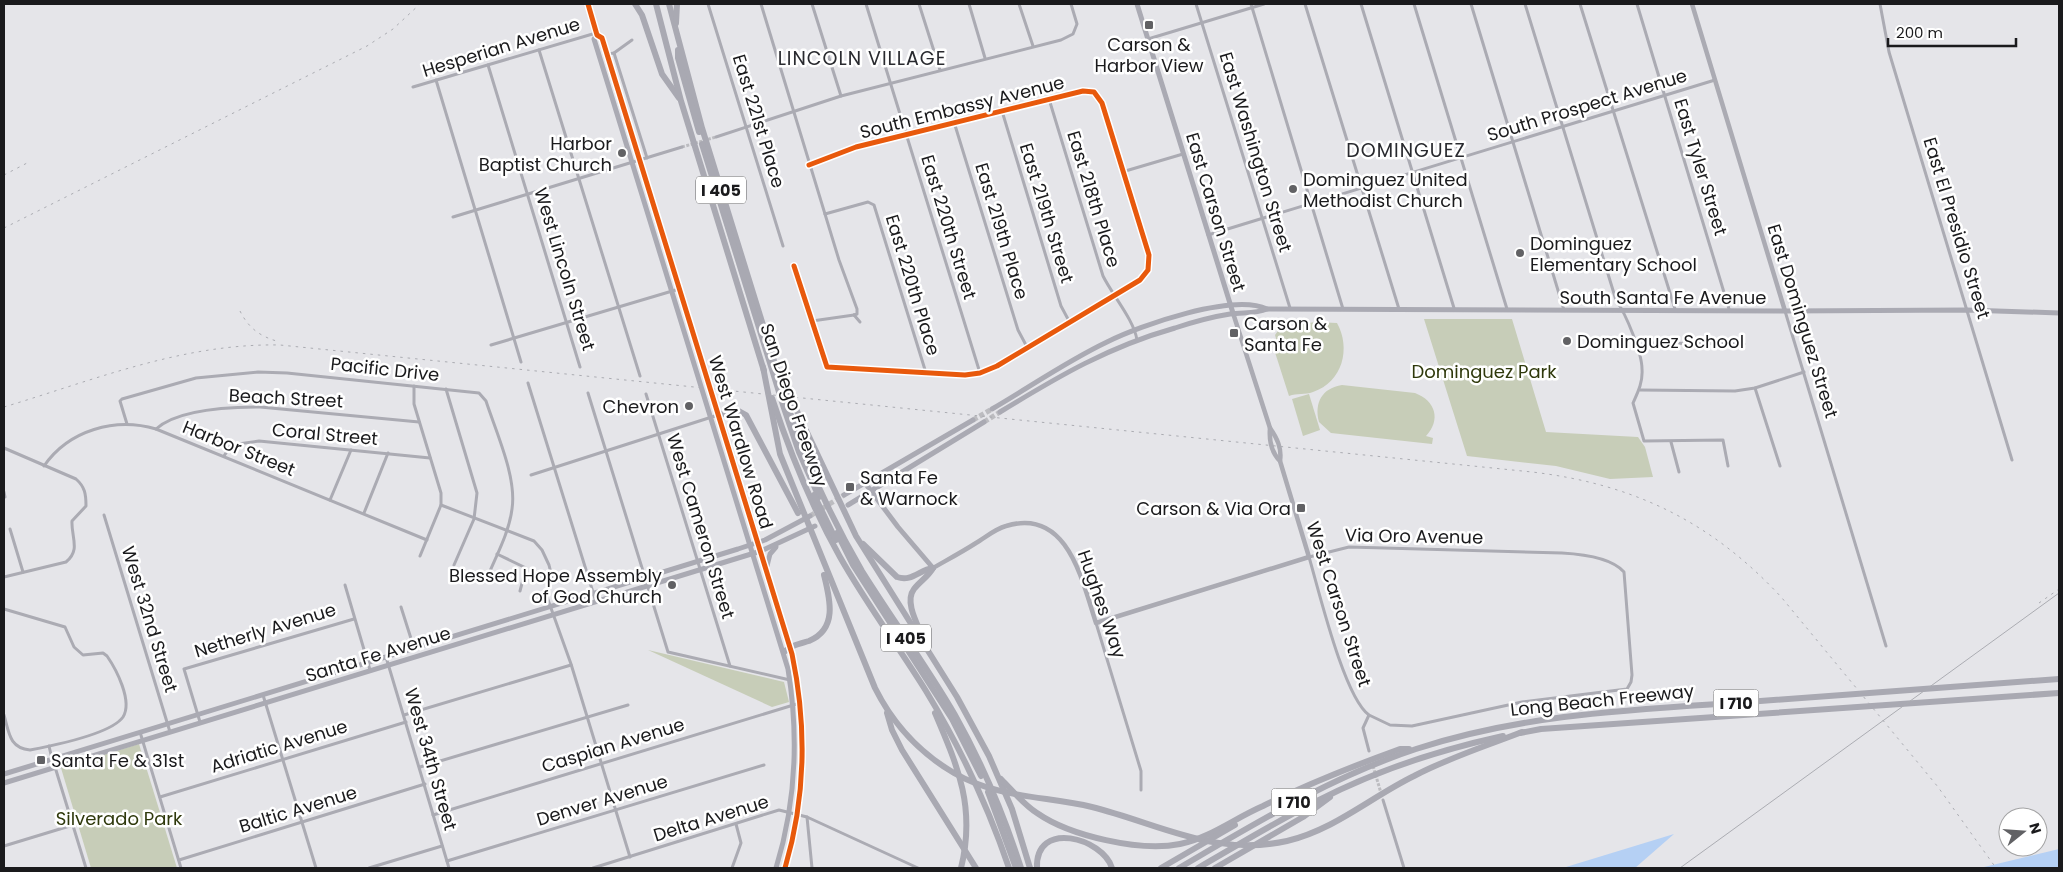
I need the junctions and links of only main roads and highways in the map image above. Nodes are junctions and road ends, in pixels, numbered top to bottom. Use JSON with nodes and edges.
{"nodes":[{"id":1,"x":588,"y":4,"type":"edge"},
{"id":2,"x":635,"y":4,"type":"edge"},
{"id":3,"x":656,"y":4,"type":"edge"},
{"id":4,"x":669,"y":4,"type":"edge"},
{"id":5,"x":677,"y":4,"type":"edge"},
{"id":6,"x":1137,"y":4,"type":"edge"},
{"id":7,"x":675,"y":31,"type":"junction"},
{"id":8,"x":597,"y":34,"type":"junction"},
{"id":9,"x":678,"y":44,"type":"junction"},
{"id":10,"x":677,"y":87,"type":"junction"},
{"id":11,"x":681,"y":101,"type":"junction"},
{"id":12,"x":1230,"y":305,"type":"junction"},
{"id":13,"x":1268,"y":309,"type":"junction"},
{"id":14,"x":1233,"y":313,"type":"junction"},
{"id":15,"x":2059,"y":313,"type":"edge"},
{"id":16,"x":774,"y":382,"type":"junction"},
{"id":17,"x":782,"y":408,"type":"junction"},
{"id":18,"x":992,"y":409,"type":"tunnel mouth"},
{"id":19,"x":1000,"y":412,"type":"tunnel mouth"},
{"id":20,"x":718,"y":415,"type":"junction"},
{"id":21,"x":973,"y":420,"type":"tunnel mouth"},
{"id":22,"x":984,"y":422,"type":"tunnel mouth"},
{"id":23,"x":865,"y":483,"type":"junction"},
{"id":24,"x":871,"y":491,"type":"junction"},
{"id":25,"x":844,"y":495,"type":"tunnel mouth"},
{"id":26,"x":796,"y":502,"type":"junction"},
{"id":27,"x":848,"y":505,"type":"dead end"},
{"id":28,"x":810,"y":516,"type":"tunnel mouth"},
{"id":29,"x":812,"y":528,"type":"junction"},
{"id":30,"x":856,"y":536,"type":"junction"},
{"id":31,"x":758,"y":542,"type":"junction"},
{"id":32,"x":779,"y":544,"type":"junction"},
{"id":33,"x":750,"y":545,"type":"junction"},
{"id":34,"x":761,"y":551,"type":"junction"},
{"id":35,"x":753,"y":553,"type":"junction"},
{"id":36,"x":820,"y":555,"type":"junction"},
{"id":37,"x":932,"y":568,"type":"junction"},
{"id":38,"x":766,"y":569,"type":"junction"},
{"id":39,"x":790,"y":646,"type":"junction"},
{"id":40,"x":414,"y":648,"type":"junction"},
{"id":41,"x":926,"y":649,"type":"junction"},
{"id":42,"x":784,"y":652,"type":"junction"},
{"id":43,"x":417,"y":656,"type":"junction"},
{"id":44,"x":2059,"y":679,"type":"edge"},
{"id":45,"x":925,"y":690,"type":"junction"},
{"id":46,"x":2059,"y":693,"type":"edge"},
{"id":47,"x":885,"y":707,"type":"junction"},
{"id":48,"x":1522,"y":732,"type":"junction"},
{"id":49,"x":1415,"y":749,"type":"junction"},
{"id":50,"x":83,"y":750,"type":"junction"},
{"id":51,"x":52,"y":759,"type":"junction"},
{"id":52,"x":55,"y":767,"type":"junction"},
{"id":53,"x":4,"y":774,"type":"edge"},
{"id":54,"x":34,"y":774,"type":"junction"},
{"id":55,"x":998,"y":775,"type":"junction"},
{"id":56,"x":4,"y":783,"type":"edge"},
{"id":57,"x":1341,"y":789,"type":"junction"},
{"id":58,"x":1274,"y":801,"type":"junction"},
{"id":59,"x":975,"y":867,"type":"edge"},
{"id":60,"x":776,"y":868,"type":"edge"},
{"id":61,"x":784,"y":868,"type":"edge"},
{"id":62,"x":961,"y":868,"type":"edge"},
{"id":63,"x":1009,"y":868,"type":"edge"},
{"id":64,"x":1015,"y":868,"type":"edge"},
{"id":65,"x":1021,"y":868,"type":"edge"},
{"id":66,"x":1030,"y":868,"type":"edge"},
{"id":67,"x":1037,"y":868,"type":"edge"},
{"id":68,"x":1112,"y":868,"type":"edge"},
{"id":69,"x":1161,"y":868,"type":"edge"},
{"id":70,"x":1179,"y":868,"type":"edge"},
{"id":71,"x":1198,"y":868,"type":"edge"},
{"id":72,"x":1215,"y":868,"type":"edge"}],
"edges":[{"from":1,"to":8,"type":"main road"},
{"from":2,"to":11,"type":"highway"},
{"from":3,"to":10,"type":"highway","name":"San Diego Freeway","number":"I 405"},
{"from":4,"to":7,"type":"highway","name":"San Diego Freeway","number":"I 405"},
{"from":5,"to":7,"type":"highway"},
{"from":6,"to":12,"type":"main road","name":"East Carson Street"},
{"from":7,"to":9,"type":"highway","name":"San Diego Freeway","number":"I 405"},
{"from":8,"to":20,"type":"main road","name":"West Wardlow Road"},
{"from":8,"to":33,"type":"main road","name":"West Wardlow Road"},
{"from":9,"to":16,"type":"highway"},
{"from":9,"to":16,"type":"highway","name":"San Diego Freeway","number":"I 405"},
{"from":10,"to":11,"type":"highway","name":"San Diego Freeway","number":"I 405"},
{"from":10,"to":16,"type":"highway"},
{"from":11,"to":16,"type":"highway","name":"San Diego Freeway","number":"I 405"},
{"from":12,"to":13,"type":"main road","name":"South Santa Fe Avenue"},
{"from":12,"to":14,"type":"main road","name":"East Carson Street"},
{"from":12,"to":18,"type":"main road","name":"South Santa Fe Avenue"},
{"from":13,"to":14,"type":"main road","name":"South Santa Fe Avenue"},
{"from":13,"to":15,"type":"main road","name":"South Santa Fe Avenue"},
{"from":14,"to":19,"type":"main road","name":"South Santa Fe Avenue"},
{"from":16,"to":17,"type":"highway","name":"San Diego Freeway","number":"I 405"},
{"from":16,"to":17,"type":"highway"},
{"from":17,"to":26,"type":"highway"},
{"from":17,"to":30,"type":"highway"},
{"from":17,"to":45,"type":"highway","name":"San Diego Freeway","number":"I 405"},
{"from":17,"to":64,"type":"highway"},
{"from":17,"to":65,"type":"highway","name":"San Diego Freeway","number":"I 405"},
{"from":20,"to":26,"type":"highway"},
{"from":20,"to":31,"type":"main road","name":"West Wardlow Road"},
{"from":21,"to":23,"type":"main road"},
{"from":22,"to":24,"type":"main road"},
{"from":23,"to":24,"type":"main road"},
{"from":23,"to":25,"type":"main road"},
{"from":24,"to":27,"type":"main road"},
{"from":24,"to":37,"type":"main road"},
{"from":26,"to":29,"type":"highway"},
{"from":28,"to":31,"type":"main road"},
{"from":29,"to":32,"type":"main road"},
{"from":29,"to":36,"type":"highway"},
{"from":30,"to":37,"type":"highway"},
{"from":30,"to":41,"type":"highway"},
{"from":31,"to":33,"type":"main road","name":"Santa Fe Avenue"},
{"from":31,"to":34,"type":"main road","name":"West Wardlow Road"},
{"from":32,"to":34,"type":"main road"},
{"from":32,"to":38,"type":"main road"},
{"from":33,"to":35,"type":"main road","name":"West Wardlow Road"},
{"from":33,"to":40,"type":"main road","name":"Santa Fe Avenue"},
{"from":34,"to":35,"type":"main road","name":"Santa Fe Avenue"},
{"from":34,"to":38,"type":"main road","name":"West Wardlow Road"},
{"from":35,"to":42,"type":"main road","name":"West Wardlow Road"},
{"from":35,"to":43,"type":"main road","name":"Santa Fe Avenue"},
{"from":36,"to":39,"type":"highway"},
{"from":36,"to":47,"type":"highway"},
{"from":37,"to":41,"type":"highway"},
{"from":38,"to":39,"type":"main road","name":"West Wardlow Road"},
{"from":39,"to":42,"type":"highway"},
{"from":39,"to":61,"type":"main road","name":"West Wardlow Road"},
{"from":40,"to":43,"type":"main road"},
{"from":40,"to":50,"type":"main road","name":"Santa Fe Avenue"},
{"from":41,"to":55,"type":"highway"},
{"from":42,"to":60,"type":"main road","name":"West Wardlow Road"},
{"from":43,"to":52,"type":"main road","name":"Santa Fe Avenue"},
{"from":44,"to":49,"type":"highway","name":"Long Beach Freeway","number":"I 710"},
{"from":45,"to":62,"type":"highway"},
{"from":45,"to":63,"type":"highway","name":"San Diego Freeway","number":"I 405"},
{"from":46,"to":48,"type":"highway","name":"Long Beach Freeway","number":"I 710"},
{"from":47,"to":48,"type":"highway"},
{"from":47,"to":59,"type":"highway"},
{"from":48,"to":57,"type":"highway","name":"Long Beach Freeway","number":"I 710"},
{"from":49,"to":58,"type":"highway"},
{"from":49,"to":70,"type":"highway","name":"Long Beach Freeway","number":"I 710"},
{"from":50,"to":51,"type":"main road","name":"Santa Fe Avenue"},
{"from":50,"to":52,"type":"main road"},
{"from":51,"to":52,"type":"main road"},
{"from":51,"to":53,"type":"main road","name":"Santa Fe Avenue"},
{"from":51,"to":54,"type":"main road"},
{"from":52,"to":54,"type":"main road","name":"Santa Fe Avenue"},
{"from":54,"to":56,"type":"main road","name":"Santa Fe Avenue"},
{"from":55,"to":58,"type":"highway"},
{"from":55,"to":66,"type":"highway"},
{"from":57,"to":71,"type":"highway","name":"Long Beach Freeway","number":"I 710"},
{"from":57,"to":72,"type":"highway"},
{"from":58,"to":69,"type":"highway"},
{"from":67,"to":68,"type":"highway"}]}
